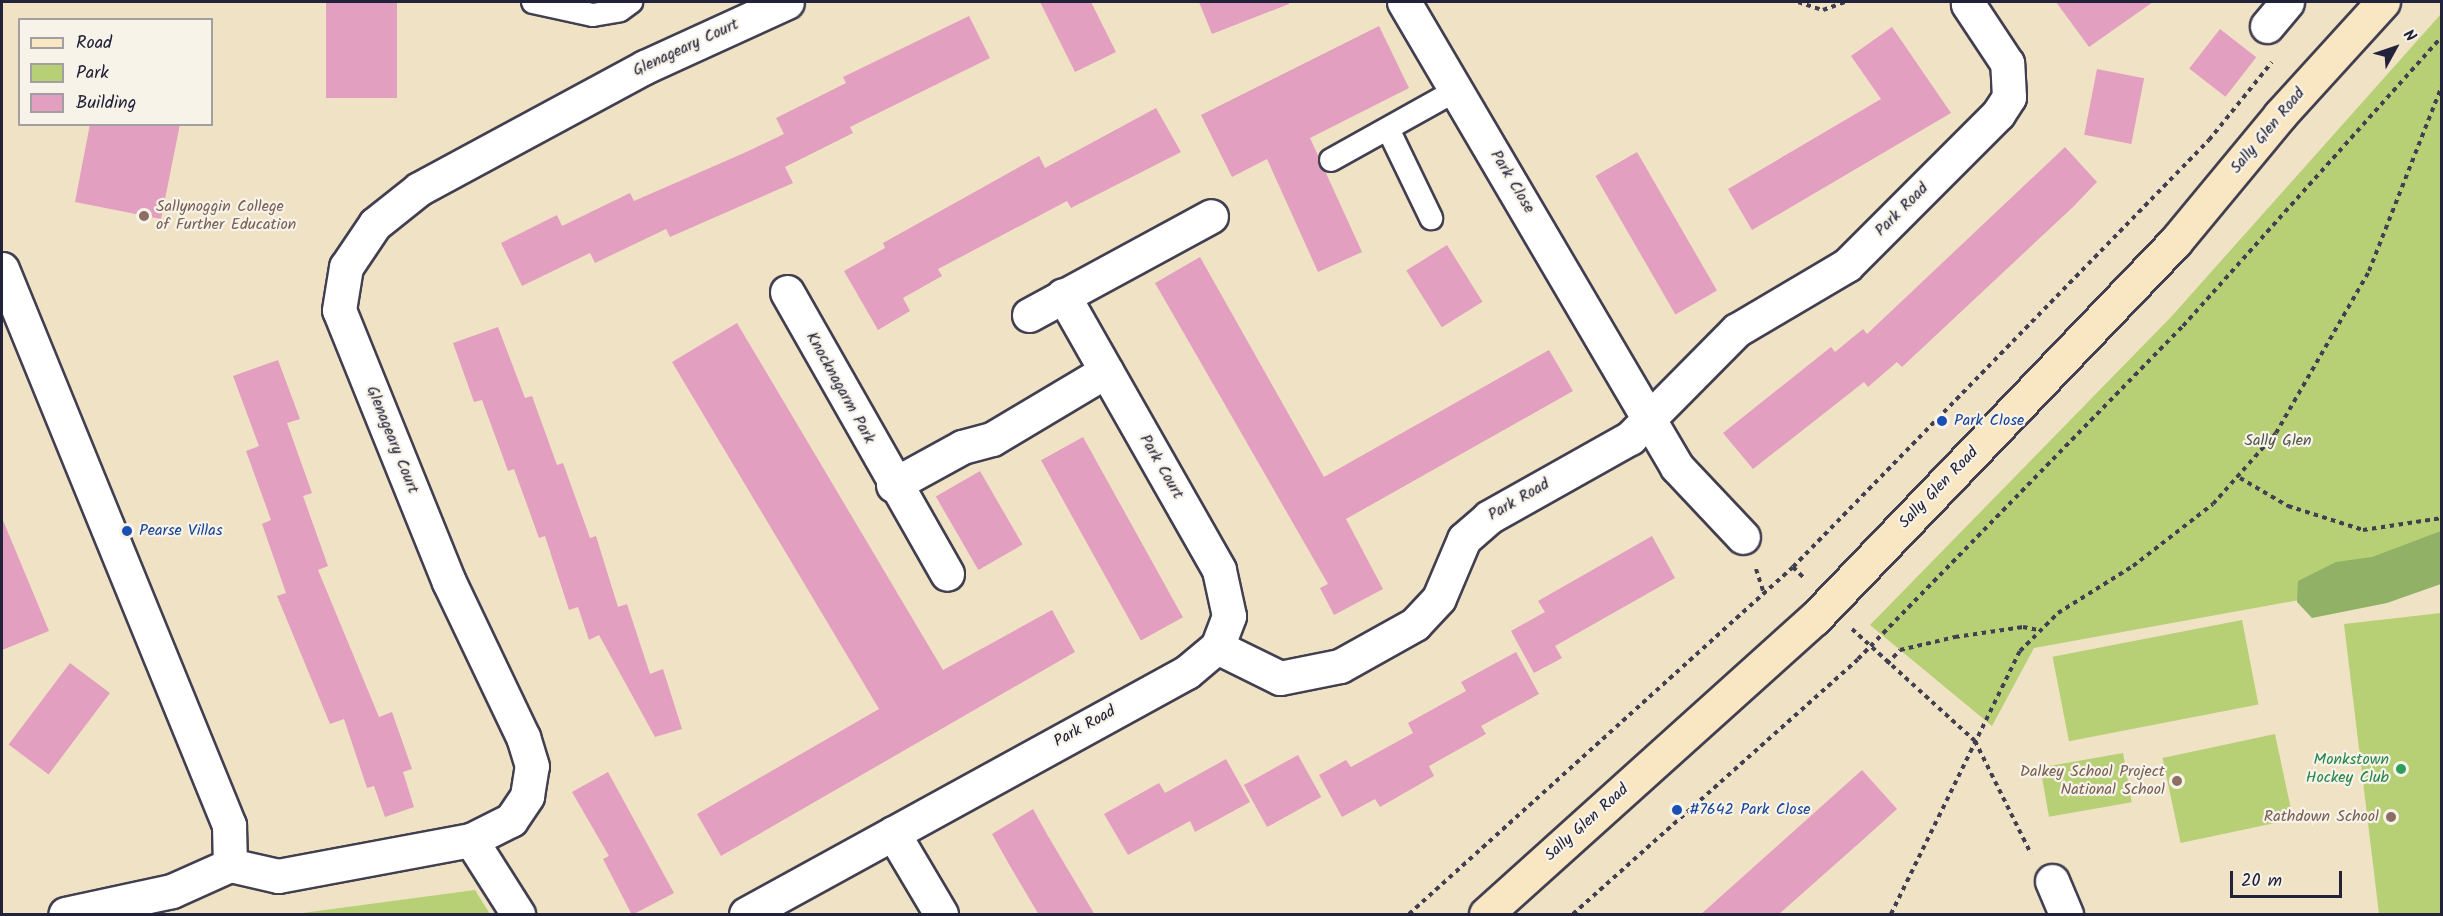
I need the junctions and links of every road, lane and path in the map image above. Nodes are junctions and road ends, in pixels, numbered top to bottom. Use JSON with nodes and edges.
{"nodes":[{"id":1,"x":533,"y":2,"type":"edge"},
{"id":2,"x":631,"y":2,"type":"edge"},
{"id":3,"x":787,"y":2,"type":"edge"},
{"id":4,"x":1404,"y":2,"type":"edge"},
{"id":5,"x":1798,"y":2,"type":"edge"},
{"id":6,"x":1845,"y":2,"type":"edge"},
{"id":7,"x":2384,"y":2,"type":"edge"},
{"id":8,"x":1968,"y":4,"type":"dead end"},
{"id":9,"x":2442,"y":36,"type":"edge"},
{"id":10,"x":2276,"y":57,"type":"dead end"},
{"id":11,"x":2442,"y":86,"type":"edge"},
{"id":12,"x":1457,"y":90,"type":"junction"},
{"id":13,"x":1389,"y":131,"type":"junction"},
{"id":14,"x":1332,"y":160,"type":"dead end"},
{"id":15,"x":1211,"y":216,"type":"dead end"},
{"id":16,"x":1431,"y":218,"type":"dead end"},
{"id":17,"x":2,"y":269,"type":"edge"},
{"id":18,"x":788,"y":292,"type":"dead end"},
{"id":19,"x":1063,"y":295,"type":"junction"},
{"id":20,"x":1029,"y":315,"type":"dead end"},
{"id":21,"x":1106,"y":370,"type":"junction"},
{"id":22,"x":1651,"y":416,"type":"junction"},
{"id":23,"x":2240,"y":478,"type":"junction"},
{"id":24,"x":893,"y":484,"type":"junction"},
{"id":25,"x":2442,"y":518,"type":"edge"},
{"id":26,"x":1743,"y":537,"type":"dead end"},
{"id":27,"x":947,"y":574,"type":"dead end"},
{"id":28,"x":1758,"y":586,"type":"dead end"},
{"id":29,"x":1764,"y":593,"type":"junction"},
{"id":30,"x":1846,"y":623,"type":"dead end"},
{"id":31,"x":2038,"y":630,"type":"junction"},
{"id":32,"x":1217,"y":647,"type":"junction"},
{"id":33,"x":1869,"y":647,"type":"junction"},
{"id":34,"x":1887,"y":664,"type":"junction"},
{"id":35,"x":1975,"y":741,"type":"junction"},
{"id":36,"x":893,"y":833,"type":"junction"},
{"id":37,"x":471,"y":840,"type":"junction"},
{"id":38,"x":230,"y":865,"type":"junction"},
{"id":39,"x":2052,"y":881,"type":"joint"},
{"id":40,"x":65,"y":915,"type":"edge"},
{"id":41,"x":518,"y":915,"type":"edge"},
{"id":42,"x":746,"y":915,"type":"edge"},
{"id":43,"x":941,"y":915,"type":"edge"},
{"id":44,"x":1409,"y":915,"type":"edge"},
{"id":45,"x":1486,"y":915,"type":"edge"},
{"id":46,"x":1574,"y":915,"type":"edge"},
{"id":47,"x":1891,"y":915,"type":"edge"},
{"id":48,"x":2066,"y":915,"type":"edge"}],
"edges":[{"from":1,"to":2,"type":"lane"},
{"from":3,"to":37,"type":"street","name":"Glenageary Court"},
{"from":4,"to":12,"type":"street","name":"Park Close"},
{"from":5,"to":6,"type":"path"},
{"from":7,"to":45,"type":"main road","name":"Sally Glen Road"},
{"from":8,"to":22,"type":"street","name":"Park Road"},
{"from":9,"to":33,"type":"path"},
{"from":10,"to":29,"type":"path"},
{"from":11,"to":23,"type":"path"},
{"from":12,"to":13,"type":"lane"},
{"from":12,"to":22,"type":"street","name":"Park Close"},
{"from":13,"to":14,"type":"lane"},
{"from":13,"to":16,"type":"lane"},
{"from":15,"to":19,"type":"street"},
{"from":17,"to":38,"type":"street"},
{"from":18,"to":24,"type":"street","name":"Knocknagarm Park"},
{"from":19,"to":20,"type":"street"},
{"from":19,"to":21,"type":"street","name":"Park Court"},
{"from":21,"to":24,"type":"street"},
{"from":21,"to":32,"type":"street","name":"Park Court"},
{"from":22,"to":26,"type":"street","name":"Park Close"},
{"from":22,"to":32,"type":"street","name":"Park Road"},
{"from":23,"to":25,"type":"path"},
{"from":23,"to":31,"type":"path"},
{"from":24,"to":27,"type":"street","name":"Knocknagarm Park"},
{"from":28,"to":29,"type":"path"},
{"from":29,"to":44,"type":"path"},
{"from":30,"to":33,"type":"path"},
{"from":31,"to":34,"type":"path"},
{"from":31,"to":35,"type":"path"},
{"from":32,"to":36,"type":"street","name":"Park Road"},
{"from":33,"to":34,"type":"path"},
{"from":33,"to":46,"type":"path"},
{"from":34,"to":35,"type":"path"},
{"from":35,"to":39,"type":"path"},
{"from":35,"to":47,"type":"path"},
{"from":36,"to":42,"type":"street","name":"Park Road"},
{"from":36,"to":43,"type":"street"},
{"from":37,"to":38,"type":"street","name":"Glenageary Court"},
{"from":37,"to":41,"type":"street"},
{"from":38,"to":40,"type":"street"},
{"from":39,"to":48,"type":"street"}]}
